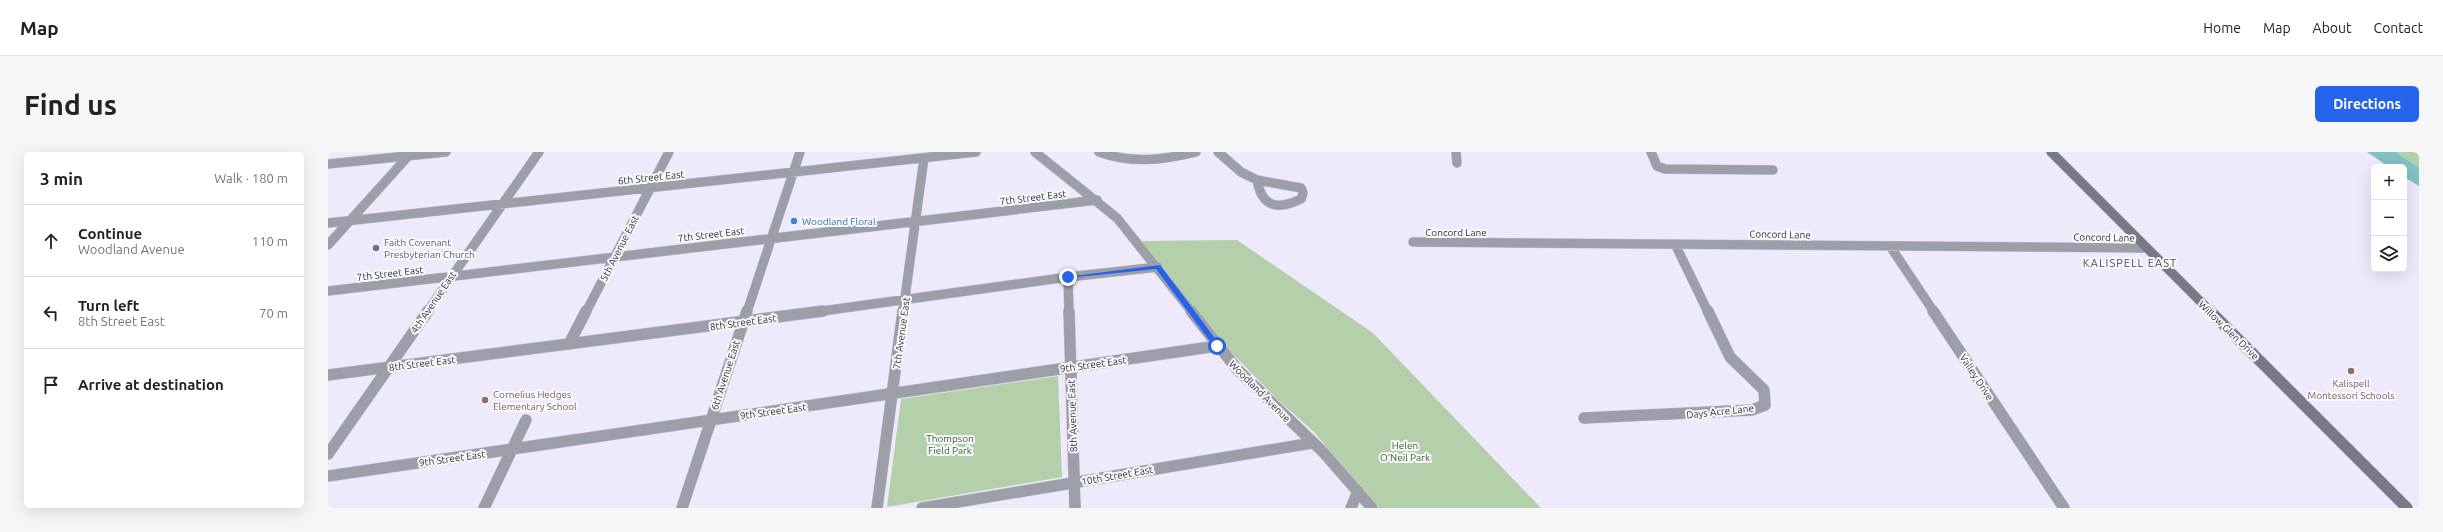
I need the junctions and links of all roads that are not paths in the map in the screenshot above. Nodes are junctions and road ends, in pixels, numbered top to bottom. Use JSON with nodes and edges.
{"nodes":[{"id":1,"x":446,"y":152,"type":"edge"},
{"id":2,"x":539,"y":152,"type":"edge"},
{"id":3,"x":669,"y":152,"type":"edge"},
{"id":4,"x":800,"y":152,"type":"edge"},
{"id":5,"x":976,"y":152,"type":"edge"},
{"id":6,"x":1035,"y":152,"type":"edge"},
{"id":7,"x":1099,"y":152,"type":"edge"},
{"id":8,"x":1196,"y":152,"type":"edge"},
{"id":9,"x":1218,"y":152,"type":"edge"},
{"id":10,"x":1456,"y":152,"type":"edge"},
{"id":11,"x":1651,"y":152,"type":"edge"},
{"id":12,"x":2051,"y":152,"type":"edge"},
{"id":13,"x":411,"y":154,"type":"edge"},
{"id":14,"x":924,"y":158,"type":"junction"},
{"id":15,"x":1457,"y":162,"type":"dead end"},
{"id":16,"x":328,"y":164,"type":"edge"},
{"id":17,"x":1773,"y":170,"type":"dead end"},
{"id":18,"x":794,"y":172,"type":"junction"},
{"id":19,"x":1257,"y":180,"type":"junction"},
{"id":20,"x":650,"y":188,"type":"junction"},
{"id":21,"x":1097,"y":200,"type":"junction"},
{"id":22,"x":502,"y":204,"type":"junction"},
{"id":23,"x":350,"y":221,"type":"junction"},
{"id":24,"x":916,"y":221,"type":"junction"},
{"id":25,"x":328,"y":223,"type":"edge"},
{"id":26,"x":772,"y":238,"type":"junction"},
{"id":27,"x":1413,"y":242,"type":"dead end"},
{"id":28,"x":1675,"y":244,"type":"junction"},
{"id":29,"x":328,"y":246,"type":"edge"},
{"id":30,"x":1890,"y":246,"type":"junction"},
{"id":31,"x":2147,"y":248,"type":"junction"},
{"id":32,"x":615,"y":257,"type":"junction"},
{"id":33,"x":1158,"y":267,"type":"junction"},
{"id":34,"x":450,"y":277,"type":"junction"},
{"id":35,"x":1068,"y":277,"type":"junction"},
{"id":36,"x":328,"y":291,"type":"edge"},
{"id":37,"x":905,"y":299,"type":"junction"},
{"id":38,"x":742,"y":322,"type":"junction"},
{"id":39,"x":570,"y":344,"type":"junction"},
{"id":40,"x":1217,"y":346,"type":"junction"},
{"id":41,"x":388,"y":368,"type":"junction"},
{"id":42,"x":1070,"y":368,"type":"junction"},
{"id":43,"x":328,"y":376,"type":"edge"},
{"id":44,"x":892,"y":394,"type":"junction"},
{"id":45,"x":1584,"y":418,"type":"dead end"},
{"id":46,"x":526,"y":420,"type":"dead end"},
{"id":47,"x":710,"y":420,"type":"junction"},
{"id":48,"x":1312,"y":443,"type":"junction"},
{"id":49,"x":511,"y":450,"type":"junction"},
{"id":50,"x":328,"y":454,"type":"edge"},
{"id":51,"x":328,"y":476,"type":"edge"},
{"id":52,"x":1074,"y":483,"type":"junction"},
{"id":53,"x":1358,"y":492,"type":"junction"},
{"id":54,"x":484,"y":508,"type":"edge"},
{"id":55,"x":682,"y":508,"type":"edge"},
{"id":56,"x":877,"y":508,"type":"edge"},
{"id":57,"x":922,"y":508,"type":"edge"},
{"id":58,"x":1075,"y":508,"type":"edge"},
{"id":59,"x":1351,"y":508,"type":"edge"},
{"id":60,"x":1372,"y":508,"type":"edge"},
{"id":61,"x":2064,"y":508,"type":"edge"},
{"id":62,"x":2407,"y":508,"type":"edge"}],
"edges":[{"from":1,"to":13,"type":"street"},
{"from":2,"to":22,"type":"street","name":"4th Avenue East"},
{"from":3,"to":20,"type":"street","name":"5th Avenue East"},
{"from":4,"to":18,"type":"street","name":"6th Avenue East"},
{"from":5,"to":14,"type":"street","name":"6th Street East"},
{"from":6,"to":21,"type":"street","name":"Woodland Avenue"},
{"from":7,"to":8,"type":"street"},
{"from":9,"to":19,"type":"street"},
{"from":10,"to":15,"type":"street"},
{"from":11,"to":17,"type":"street"},
{"from":12,"to":31,"type":"main road","name":"Willow Glen Drive"},
{"from":13,"to":16,"type":"street"},
{"from":13,"to":23,"type":"street"},
{"from":14,"to":18,"type":"street","name":"6th Street East"},
{"from":14,"to":24,"type":"street","name":"7th Avenue East"},
{"from":18,"to":20,"type":"street","name":"6th Street East"},
{"from":18,"to":26,"type":"street","name":"6th Avenue East"},
{"from":19,"to":19,"type":"street"},
{"from":20,"to":22,"type":"street","name":"6th Street East"},
{"from":20,"to":32,"type":"street","name":"5th Avenue East"},
{"from":21,"to":24,"type":"street","name":"7th Street East"},
{"from":21,"to":33,"type":"street","name":"Woodland Avenue"},
{"from":22,"to":23,"type":"street","name":"6th Street East"},
{"from":22,"to":34,"type":"street","name":"4th Avenue East"},
{"from":23,"to":25,"type":"street","name":"6th Street East"},
{"from":23,"to":29,"type":"street"},
{"from":24,"to":26,"type":"street","name":"7th Street East"},
{"from":24,"to":37,"type":"street","name":"7th Avenue East"},
{"from":26,"to":32,"type":"street","name":"7th Street East"},
{"from":26,"to":38,"type":"street","name":"6th Avenue East"},
{"from":27,"to":28,"type":"street","name":"Concord Lane"},
{"from":28,"to":30,"type":"street","name":"Concord Lane"},
{"from":28,"to":45,"type":"street","name":"Days Acre Lane"},
{"from":30,"to":31,"type":"street","name":"Concord Lane"},
{"from":30,"to":61,"type":"street","name":"Valley Drive"},
{"from":31,"to":62,"type":"main road","name":"Willow Glen Drive"},
{"from":32,"to":34,"type":"street","name":"7th Street East"},
{"from":32,"to":39,"type":"street","name":"5th Avenue East"},
{"from":33,"to":35,"type":"street","name":"8th Street East"},
{"from":33,"to":40,"type":"street","name":"Woodland Avenue"},
{"from":34,"to":36,"type":"street","name":"7th Street East"},
{"from":34,"to":41,"type":"street","name":"4th Avenue East"},
{"from":35,"to":37,"type":"street","name":"8th Street East"},
{"from":35,"to":42,"type":"street","name":"8th Avenue East"},
{"from":37,"to":38,"type":"street","name":"8th Street East"},
{"from":37,"to":44,"type":"street","name":"7th Avenue East"},
{"from":38,"to":39,"type":"street","name":"8th Street East"},
{"from":38,"to":47,"type":"street","name":"6th Avenue East"},
{"from":39,"to":41,"type":"street","name":"8th Street East"},
{"from":40,"to":42,"type":"street","name":"9th Street East"},
{"from":40,"to":48,"type":"street","name":"Woodland Avenue"},
{"from":41,"to":43,"type":"street","name":"8th Street East"},
{"from":41,"to":50,"type":"street","name":"4th Avenue East"},
{"from":42,"to":44,"type":"street","name":"9th Street East"},
{"from":42,"to":52,"type":"street","name":"8th Avenue East"},
{"from":44,"to":47,"type":"street","name":"9th Street East"},
{"from":44,"to":56,"type":"street","name":"7th Avenue East"},
{"from":46,"to":49,"type":"street"},
{"from":47,"to":49,"type":"street","name":"9th Street East"},
{"from":47,"to":55,"type":"street","name":"6th Avenue East"},
{"from":48,"to":52,"type":"street","name":"10th Street East"},
{"from":48,"to":53,"type":"street","name":"Woodland Avenue"},
{"from":49,"to":51,"type":"street","name":"9th Street East"},
{"from":49,"to":54,"type":"street"},
{"from":52,"to":57,"type":"street","name":"10th Street East"},
{"from":52,"to":58,"type":"street","name":"8th Avenue East"},
{"from":53,"to":59,"type":"street"},
{"from":53,"to":60,"type":"street","name":"Woodland Avenue"}]}
